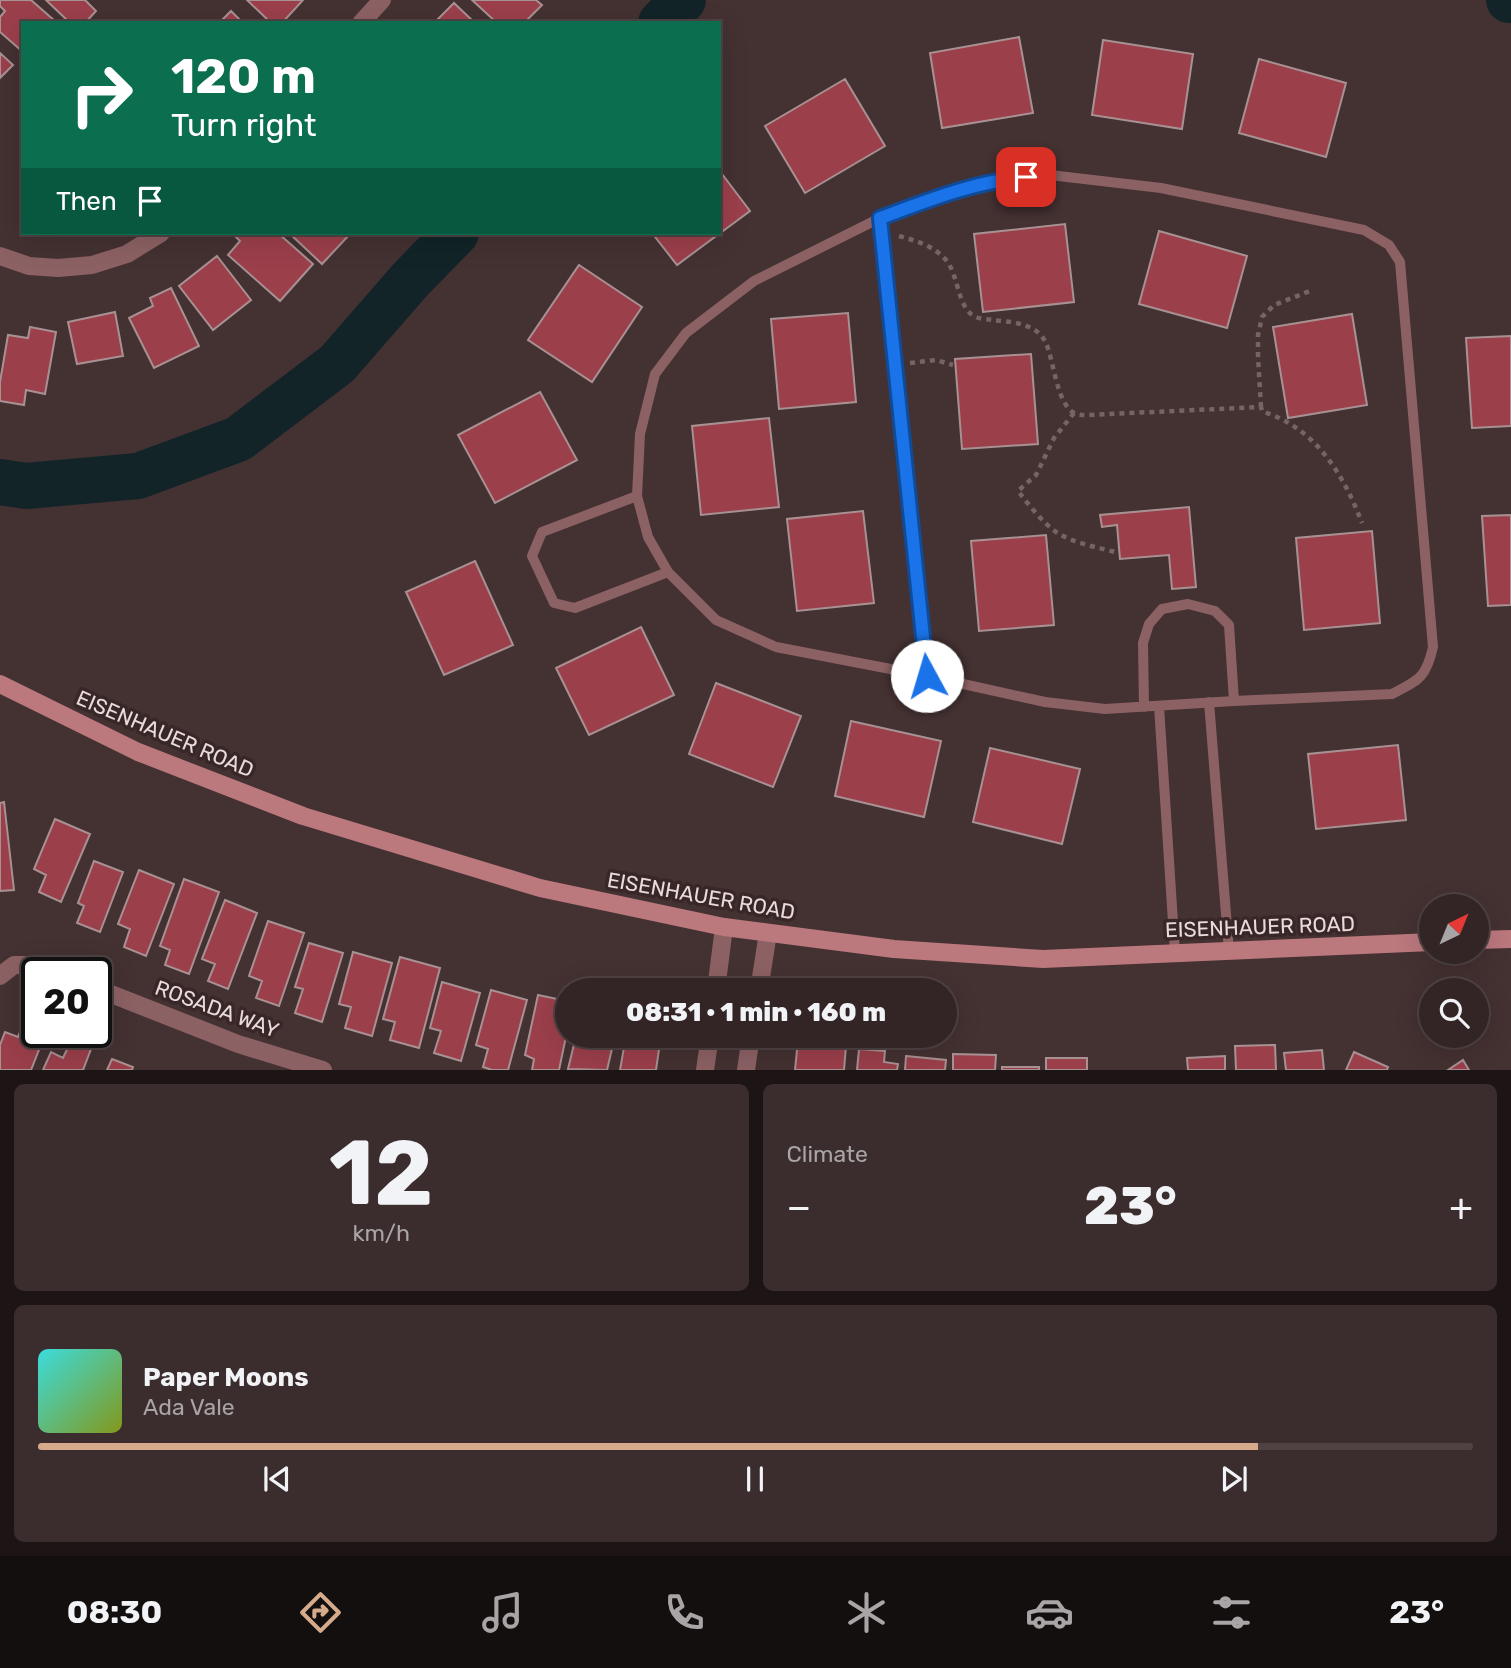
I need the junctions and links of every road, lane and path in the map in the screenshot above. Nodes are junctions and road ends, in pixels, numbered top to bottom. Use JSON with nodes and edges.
{"nodes":[{"id":1,"x":382,"y":0,"type":"edge"},
{"id":2,"x":363,"y":21,"type":"edge"},
{"id":3,"x":880,"y":218,"type":"junction"},
{"id":4,"x":881,"y":230,"type":"junction"},
{"id":5,"x":159,"y":235,"type":"edge"},
{"id":6,"x":0,"y":256,"type":"edge"},
{"id":7,"x":1310,"y":291,"type":"dead end"},
{"id":8,"x":895,"y":365,"type":"junction"},
{"id":9,"x":953,"y":365,"type":"dead end"},
{"id":10,"x":1261,"y":408,"type":"junction"},
{"id":11,"x":1074,"y":413,"type":"junction"},
{"id":12,"x":638,"y":496,"type":"junction"},
{"id":13,"x":1362,"y":523,"type":"dead end"},
{"id":14,"x":1115,"y":552,"type":"dead end"},
{"id":15,"x":668,"y":572,"type":"junction"},
{"id":16,"x":927,"y":676,"type":"junction"},
{"id":17,"x":0,"y":684,"type":"edge"},
{"id":18,"x":1234,"y":701,"type":"junction"},
{"id":19,"x":1209,"y":702,"type":"junction"},
{"id":20,"x":1159,"y":706,"type":"junction"},
{"id":21,"x":1144,"y":707,"type":"junction"},
{"id":22,"x":724,"y":927,"type":"junction"},
{"id":23,"x":768,"y":933,"type":"junction"},
{"id":24,"x":1511,"y":939,"type":"edge"},
{"id":25,"x":1489,"y":940,"type":"edge"},
{"id":26,"x":1419,"y":943,"type":"edge"},
{"id":27,"x":1229,"y":951,"type":"junction"},
{"id":28,"x":1175,"y":953,"type":"junction"},
{"id":29,"x":718,"y":978,"type":"edge"},
{"id":30,"x":761,"y":978,"type":"edge"},
{"id":31,"x":112,"y":994,"type":"edge"},
{"id":32,"x":708,"y":1048,"type":"edge"},
{"id":33,"x":749,"y":1048,"type":"edge"},
{"id":34,"x":323,"y":1069,"type":"edge"},
{"id":35,"x":705,"y":1069,"type":"edge"},
{"id":36,"x":746,"y":1069,"type":"edge"}],
"edges":[{"from":1,"to":2,"type":"street"},
{"from":3,"to":4,"type":"lane"},
{"from":3,"to":12,"type":"lane"},
{"from":3,"to":18,"type":"lane"},
{"from":4,"to":8,"type":"lane"},
{"from":4,"to":11,"type":"path"},
{"from":5,"to":6,"type":"street"},
{"from":7,"to":10,"type":"path"},
{"from":8,"to":9,"type":"path"},
{"from":8,"to":16,"type":"lane"},
{"from":10,"to":11,"type":"path"},
{"from":10,"to":13,"type":"path"},
{"from":11,"to":14,"type":"path"},
{"from":12,"to":15,"type":"lane"},
{"from":12,"to":15,"type":"lane"},
{"from":15,"to":16,"type":"lane"},
{"from":16,"to":21,"type":"lane"},
{"from":17,"to":22,"type":"main road","name":"EISENHAUER ROAD"},
{"from":18,"to":19,"type":"lane"},
{"from":18,"to":21,"type":"lane"},
{"from":19,"to":20,"type":"lane"},
{"from":19,"to":27,"type":"lane"},
{"from":20,"to":21,"type":"lane"},
{"from":20,"to":28,"type":"lane"},
{"from":22,"to":23,"type":"main road","name":"EISENHAUER ROAD"},
{"from":22,"to":29,"type":"street"},
{"from":23,"to":28,"type":"main road","name":"EISENHAUER ROAD"},
{"from":23,"to":30,"type":"street"},
{"from":24,"to":25,"type":"main road"},
{"from":26,"to":27,"type":"main road","name":"EISENHAUER ROAD"},
{"from":27,"to":28,"type":"main road","name":"EISENHAUER ROAD"},
{"from":31,"to":34,"type":"street","name":"ROSADA WAY"},
{"from":32,"to":35,"type":"street"},
{"from":33,"to":36,"type":"street"}]}
